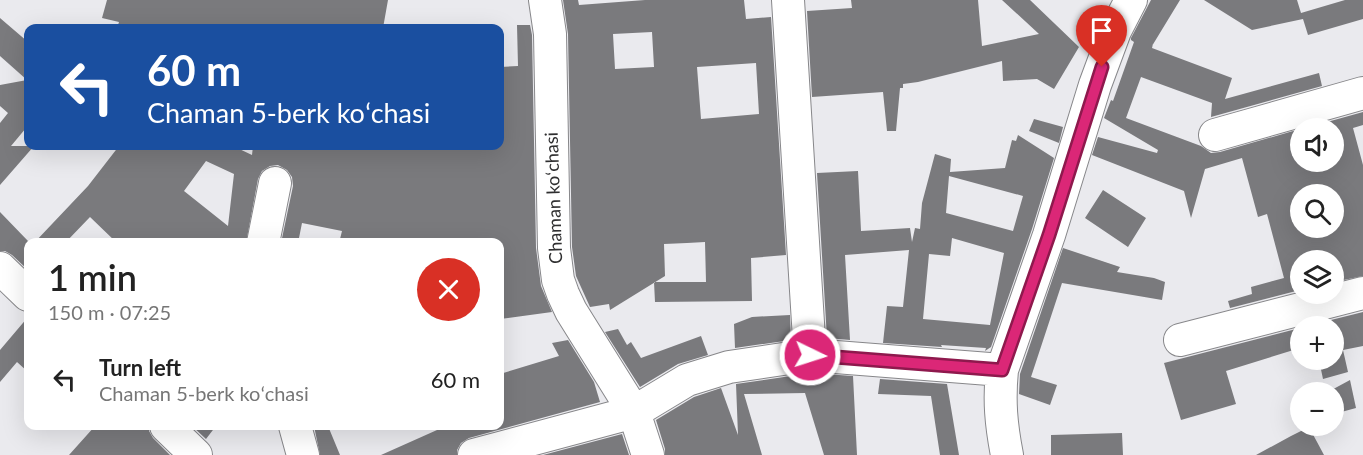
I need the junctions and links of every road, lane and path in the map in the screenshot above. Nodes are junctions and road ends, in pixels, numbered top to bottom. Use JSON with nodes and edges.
{"nodes":[{"id":1,"x":544,"y":0,"type":"edge"},
{"id":2,"x":788,"y":0,"type":"edge"},
{"id":3,"x":1131,"y":0,"type":"edge"},
{"id":4,"x":1363,"y":93,"type":"edge"},
{"id":5,"x":1215,"y":135,"type":"dead end"},
{"id":6,"x":275,"y":183,"type":"dead end"},
{"id":7,"x":264,"y":238,"type":"edge"},
{"id":8,"x":0,"y":268,"type":"edge"},
{"id":9,"x":24,"y":291,"type":"edge"},
{"id":10,"x":1363,"y":292,"type":"edge"},
{"id":11,"x":1180,"y":340,"type":"dead end"},
{"id":12,"x":810,"y":355,"type":"junction"},
{"id":13,"x":1002,"y":370,"type":"junction"},
{"id":14,"x":634,"y":412,"type":"junction"},
{"id":15,"x":170,"y":430,"type":"edge"},
{"id":16,"x":296,"y":430,"type":"edge"},
{"id":17,"x":196,"y":455,"type":"edge"},
{"id":18,"x":303,"y":455,"type":"edge"},
{"id":19,"x":474,"y":455,"type":"edge"},
{"id":20,"x":648,"y":455,"type":"edge"},
{"id":21,"x":1007,"y":455,"type":"edge"}],
"edges":[{"from":1,"to":14,"type":"street","name":"Chaman koʻchasi"},
{"from":2,"to":12,"type":"street"},
{"from":3,"to":13,"type":"street"},
{"from":4,"to":5,"type":"street"},
{"from":6,"to":7,"type":"street"},
{"from":8,"to":9,"type":"street"},
{"from":10,"to":11,"type":"street"},
{"from":12,"to":13,"type":"street"},
{"from":12,"to":14,"type":"street"},
{"from":13,"to":21,"type":"street"},
{"from":14,"to":19,"type":"street"},
{"from":14,"to":20,"type":"street","name":"Chaman koʻchasi"},
{"from":15,"to":17,"type":"street"},
{"from":16,"to":18,"type":"street"}]}
